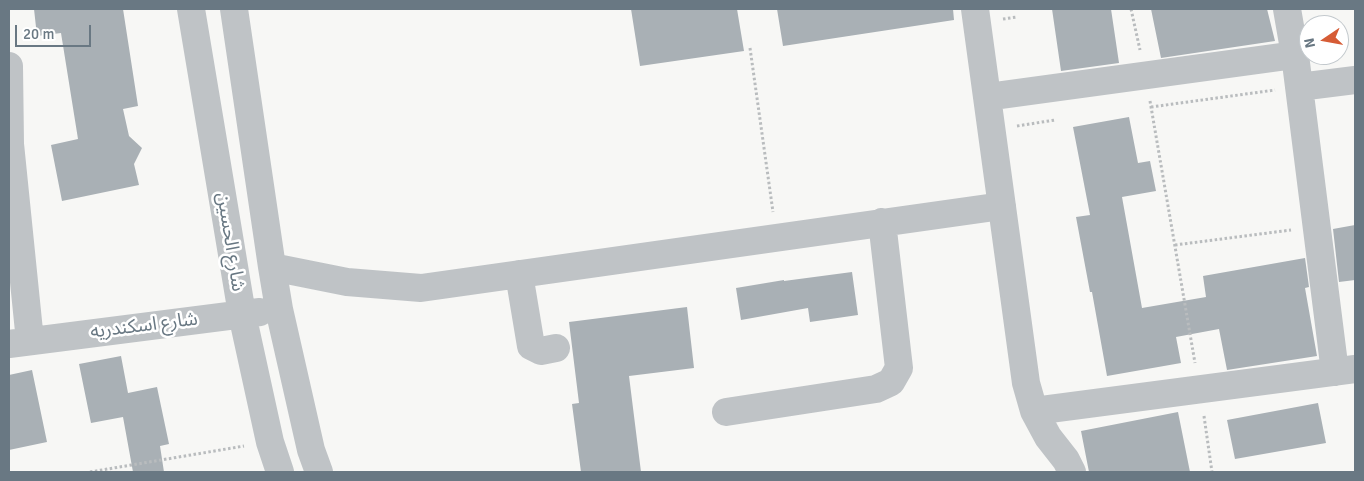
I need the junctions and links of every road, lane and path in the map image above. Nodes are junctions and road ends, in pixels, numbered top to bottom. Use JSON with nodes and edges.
{"nodes":[{"id":1,"x":191,"y":9,"type":"edge"},
{"id":2,"x":234,"y":9,"type":"edge"},
{"id":3,"x":975,"y":9,"type":"edge"},
{"id":4,"x":1131,"y":9,"type":"edge"},
{"id":5,"x":1287,"y":9,"type":"edge"},
{"id":6,"x":750,"y":48,"type":"dead end"},
{"id":7,"x":1295,"y":56,"type":"junction"},
{"id":8,"x":9,"y":66,"type":"edge"},
{"id":9,"x":1146,"y":76,"type":"junction"},
{"id":10,"x":1355,"y":80,"type":"edge"},
{"id":11,"x":1299,"y":87,"type":"junction"},
{"id":12,"x":987,"y":97,"type":"junction"},
{"id":13,"x":1151,"y":107,"type":"junction"},
{"id":14,"x":1054,"y":120,"type":"dead end"},
{"id":15,"x":991,"y":129,"type":"junction"},
{"id":16,"x":1002,"y":206,"type":"junction"},
{"id":17,"x":882,"y":222,"type":"junction"},
{"id":18,"x":1317,"y":226,"type":"junction"},
{"id":19,"x":777,"y":237,"type":"junction"},
{"id":20,"x":1175,"y":245,"type":"junction"},
{"id":21,"x":272,"y":267,"type":"junction"},
{"id":22,"x":519,"y":274,"type":"junction"},
{"id":23,"x":279,"y":310,"type":"junction"},
{"id":24,"x":242,"y":314,"type":"junction"},
{"id":25,"x":19,"y":342,"type":"edge"},
{"id":26,"x":556,"y":348,"type":"dead end"},
{"id":27,"x":1345,"y":371,"type":"edge"},
{"id":28,"x":1200,"y":390,"type":"junction"},
{"id":29,"x":726,"y":412,"type":"dead end"},
{"id":30,"x":1034,"y":412,"type":"junction"},
{"id":31,"x":270,"y":442,"type":"junction"},
{"id":32,"x":90,"y":472,"type":"edge"},
{"id":33,"x":280,"y":472,"type":"edge"},
{"id":34,"x":320,"y":472,"type":"edge"},
{"id":35,"x":1072,"y":472,"type":"edge"},
{"id":36,"x":1212,"y":472,"type":"edge"}],
"edges":[{"from":1,"to":24,"type":"street","name":"شارع الحسين"},
{"from":2,"to":21,"type":"street","name":"شارع الحسين"},
{"from":3,"to":12,"type":"street"},
{"from":4,"to":9,"type":"path"},
{"from":5,"to":7,"type":"street"},
{"from":6,"to":19,"type":"path"},
{"from":7,"to":9,"type":"street"},
{"from":7,"to":11,"type":"street"},
{"from":8,"to":25,"type":"street"},
{"from":9,"to":12,"type":"street"},
{"from":9,"to":13,"type":"path"},
{"from":10,"to":11,"type":"street"},
{"from":11,"to":13,"type":"path"},
{"from":11,"to":18,"type":"street"},
{"from":12,"to":15,"type":"street"},
{"from":13,"to":20,"type":"path"},
{"from":14,"to":15,"type":"path"},
{"from":15,"to":16,"type":"street"},
{"from":16,"to":17,"type":"street"},
{"from":16,"to":30,"type":"street"},
{"from":17,"to":19,"type":"street"},
{"from":17,"to":29,"type":"street"},
{"from":18,"to":20,"type":"path"},
{"from":18,"to":27,"type":"street"},
{"from":19,"to":22,"type":"street"},
{"from":20,"to":28,"type":"path"},
{"from":21,"to":22,"type":"street"},
{"from":21,"to":23,"type":"street","name":"شارع الحسين"},
{"from":22,"to":26,"type":"street"},
{"from":23,"to":24,"type":"street","name":"شارع اسكندريه"},
{"from":23,"to":34,"type":"street","name":"شارع الحسين"},
{"from":24,"to":25,"type":"street","name":"شارع اسكندريه"},
{"from":24,"to":31,"type":"street","name":"شارع الحسين"},
{"from":27,"to":28,"type":"street"},
{"from":28,"to":30,"type":"street"},
{"from":28,"to":36,"type":"path"},
{"from":30,"to":35,"type":"street"},
{"from":31,"to":32,"type":"path"},
{"from":31,"to":33,"type":"street","name":"شارع الحسين"}]}
